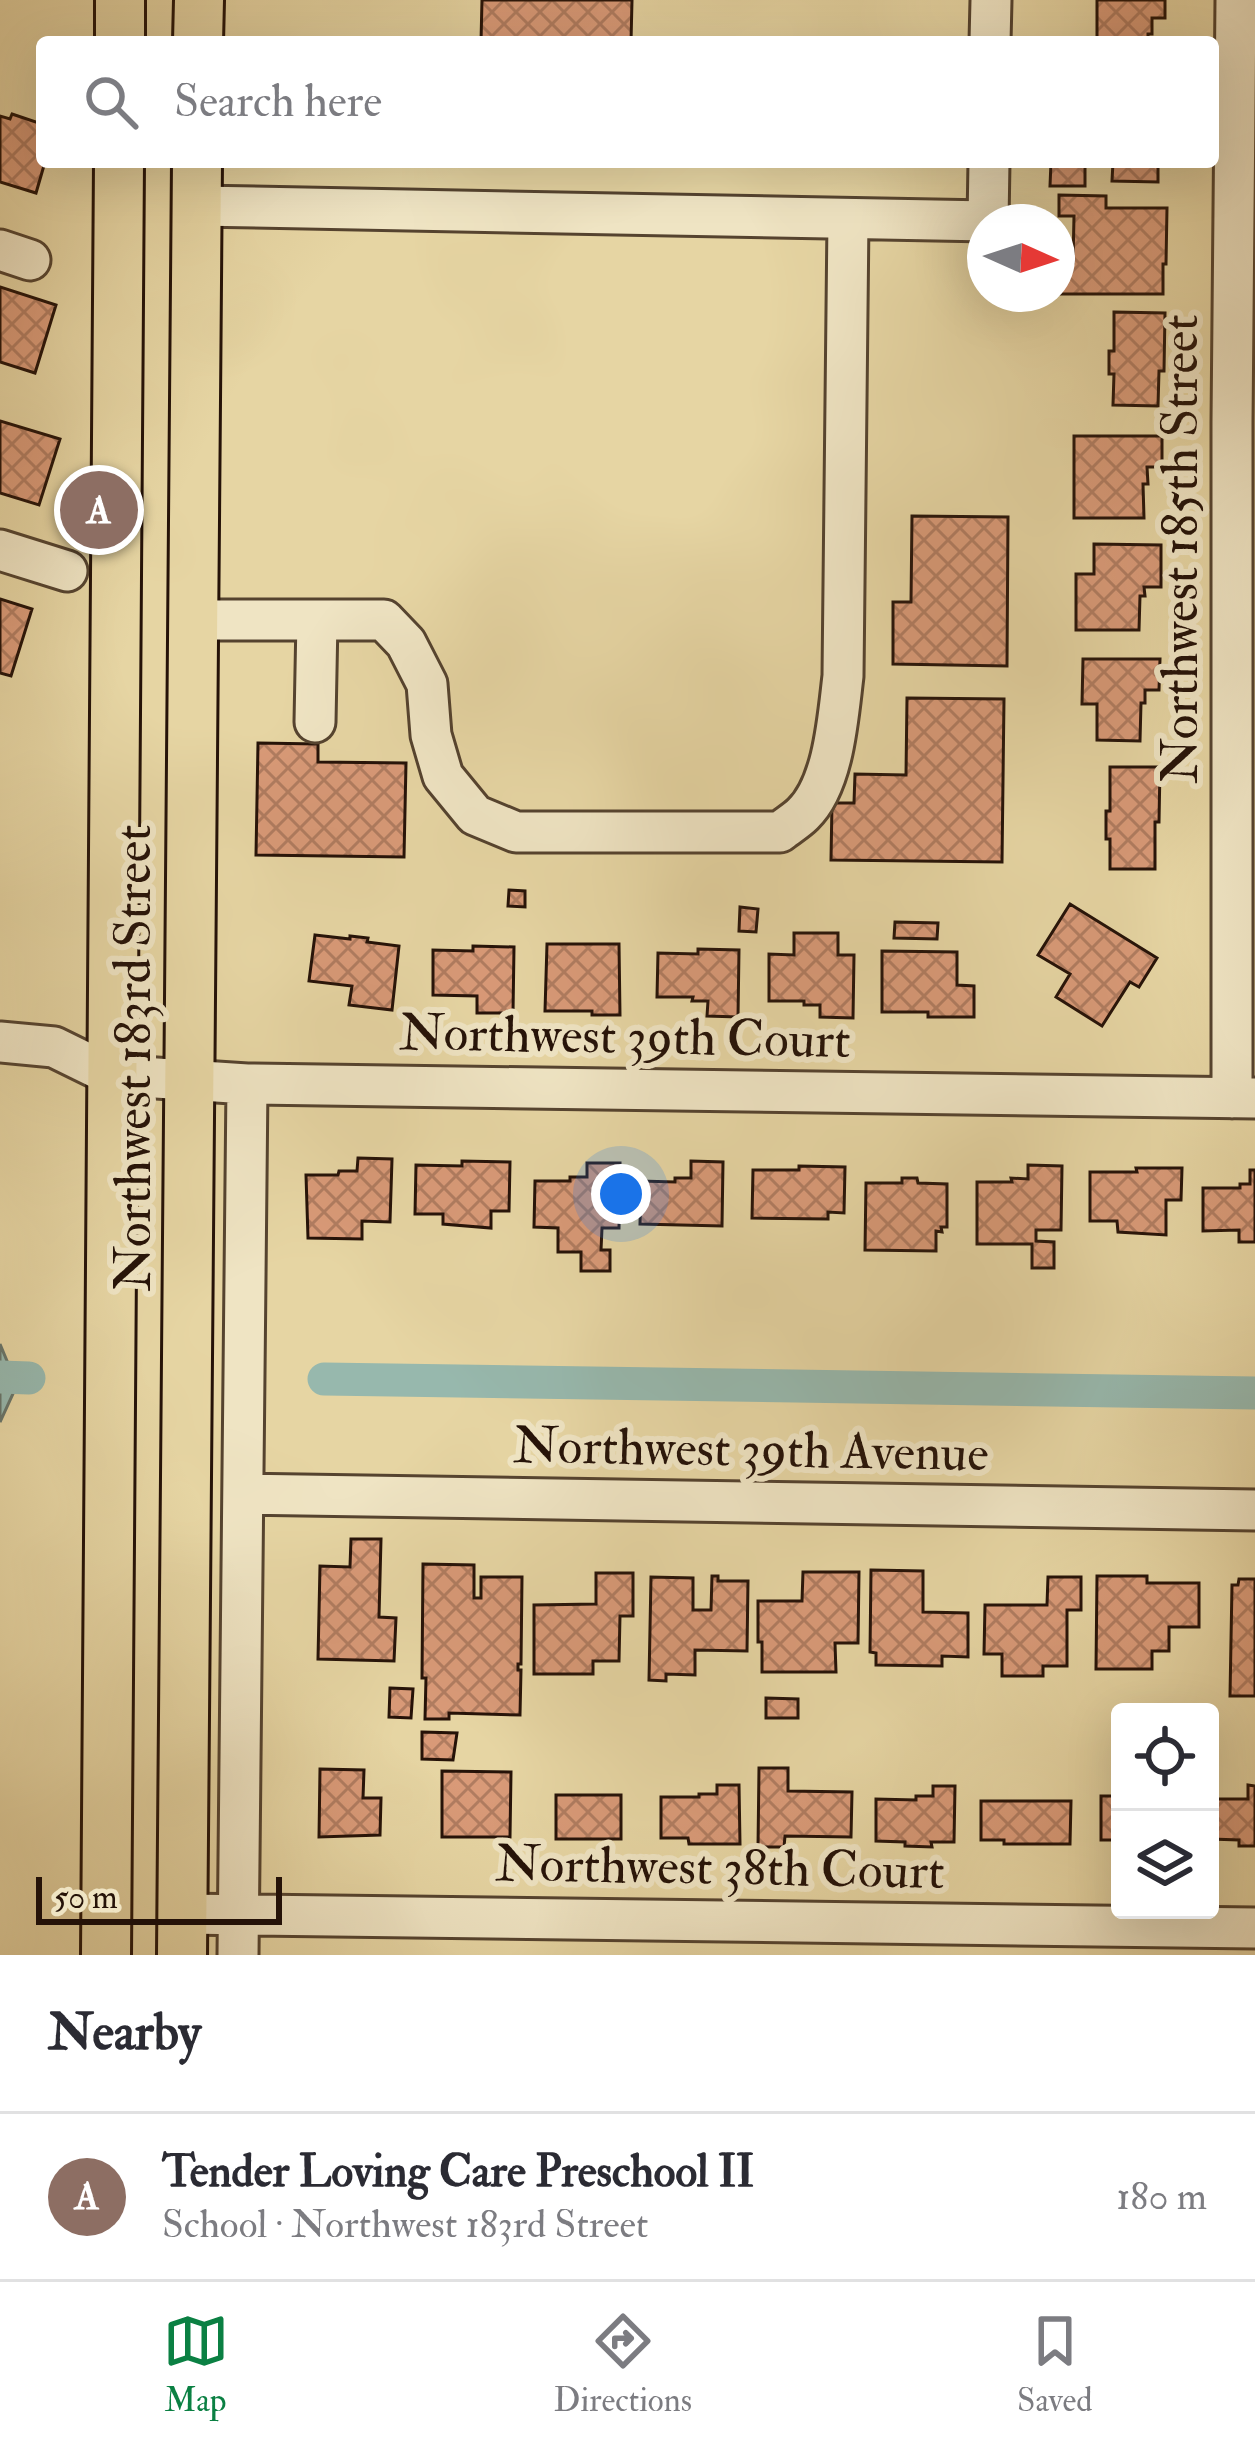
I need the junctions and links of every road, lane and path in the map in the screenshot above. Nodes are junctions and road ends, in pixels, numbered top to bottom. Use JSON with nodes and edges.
{"nodes":[{"id":1,"x":120,"y":0,"type":"edge"},
{"id":2,"x":199,"y":0,"type":"edge"},
{"id":3,"x":991,"y":0,"type":"edge"},
{"id":4,"x":1236,"y":0,"type":"edge"},
{"id":5,"x":120,"y":36,"type":"edge"},
{"id":6,"x":198,"y":36,"type":"edge"},
{"id":7,"x":990,"y":36,"type":"edge"},
{"id":8,"x":119,"y":168,"type":"edge"},
{"id":9,"x":989,"y":168,"type":"edge"},
{"id":10,"x":197,"y":184,"type":"edge"},
{"id":11,"x":848,"y":219,"type":"junction"},
{"id":12,"x":0,"y":550,"type":"edge"},
{"id":13,"x":68,"y":571,"type":"dead end"},
{"id":14,"x":193,"y":620,"type":"junction"},
{"id":15,"x":317,"y":620,"type":"junction"},
{"id":16,"x":315,"y":722,"type":"dead end"},
{"id":17,"x":0,"y":1042,"type":"edge"},
{"id":18,"x":111,"y":1075,"type":"junction"},
{"id":19,"x":188,"y":1080,"type":"junction"},
{"id":20,"x":247,"y":1084,"type":"junction"},
{"id":21,"x":1244,"y":1098,"type":"edge"},
{"id":22,"x":244,"y":1494,"type":"junction"},
{"id":23,"x":1255,"y":1510,"type":"edge"},
{"id":24,"x":107,"y":1788,"type":"junction"},
{"id":25,"x":1255,"y":1928,"type":"edge"},
{"id":26,"x":183,"y":1935,"type":"edge"},
{"id":27,"x":238,"y":1935,"type":"edge"},
{"id":28,"x":620,"y":1937,"type":"edge"},
{"id":29,"x":999,"y":1939,"type":"edge"},
{"id":30,"x":106,"y":1955,"type":"edge"}],
"edges":[{"from":1,"to":5,"type":"main road"},
{"from":2,"to":6,"type":"main road"},
{"from":3,"to":7,"type":"street"},
{"from":4,"to":21,"type":"street","name":"Northwest 185th Street"},
{"from":8,"to":18,"type":"main road","name":"Northwest 183rd Street"},
{"from":9,"to":11,"type":"street"},
{"from":10,"to":11,"type":"street"},
{"from":10,"to":14,"type":"main road","name":"Northwest 183rd Street"},
{"from":11,"to":15,"type":"street"},
{"from":12,"to":13,"type":"street"},
{"from":14,"to":15,"type":"street"},
{"from":14,"to":19,"type":"main road","name":"Northwest 183rd Street"},
{"from":15,"to":16,"type":"street"},
{"from":17,"to":18,"type":"street","name":"Northwest 39th Court"},
{"from":18,"to":19,"type":"street","name":"Northwest 39th Court"},
{"from":18,"to":24,"type":"main road","name":"Northwest 183rd Street"},
{"from":19,"to":20,"type":"street","name":"Northwest 39th Court"},
{"from":19,"to":26,"type":"main road","name":"Northwest 183rd Street"},
{"from":20,"to":21,"type":"street","name":"Northwest 39th Court"},
{"from":20,"to":22,"type":"street"},
{"from":22,"to":23,"type":"street","name":"Northwest 39th Avenue"},
{"from":22,"to":27,"type":"street"},
{"from":24,"to":26,"type":"main road"},
{"from":24,"to":30,"type":"main road","name":"Northwest 183rd Street"},
{"from":25,"to":29,"type":"street","name":"Northwest 38th Court"},
{"from":26,"to":27,"type":"street","name":"Northwest 38th Court"},
{"from":27,"to":28,"type":"street","name":"Northwest 38th Court"},
{"from":28,"to":29,"type":"street","name":"Northwest 38th Court"}]}
